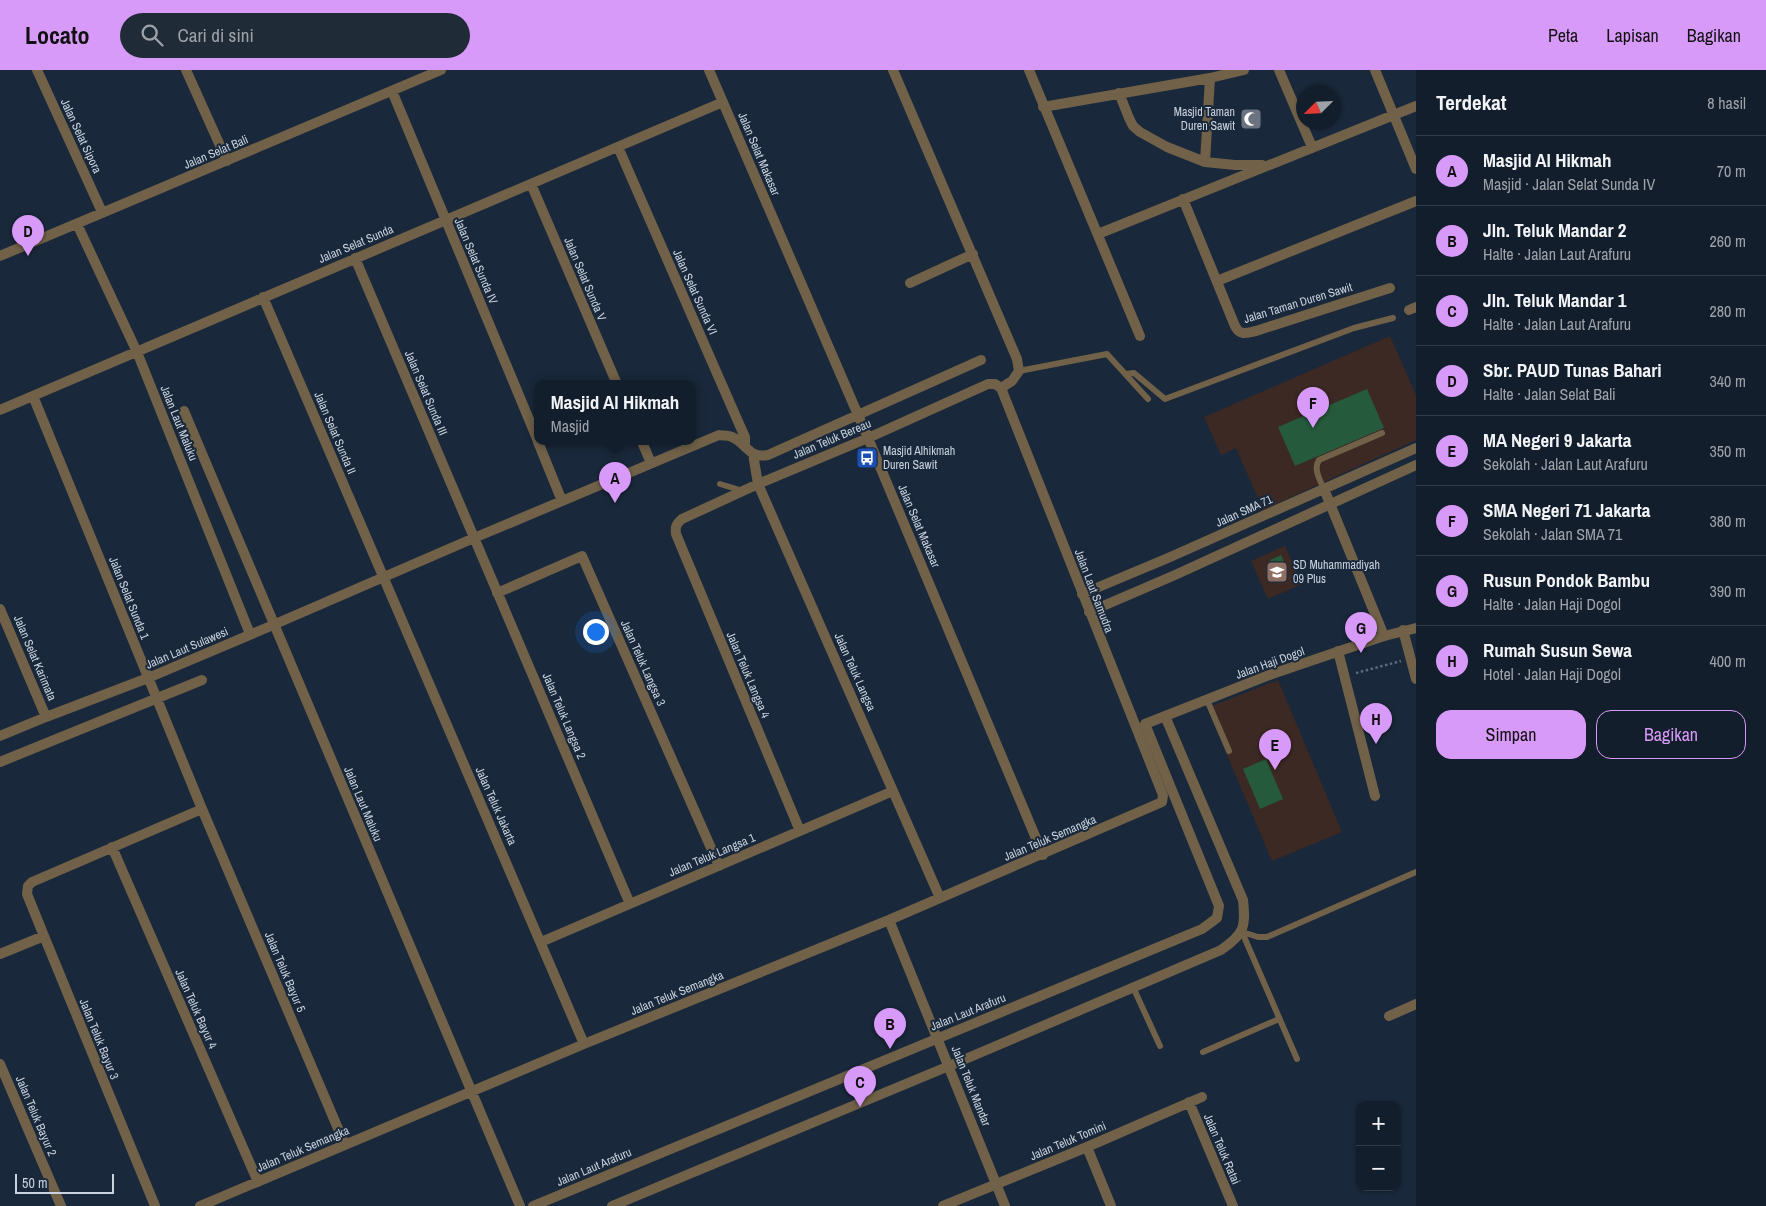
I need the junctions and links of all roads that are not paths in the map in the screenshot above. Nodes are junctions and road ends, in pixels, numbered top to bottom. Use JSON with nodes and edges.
{"nodes":[{"id":1,"x":37,"y":70,"type":"edge"},
{"id":2,"x":186,"y":70,"type":"edge"},
{"id":3,"x":441,"y":70,"type":"edge"},
{"id":4,"x":709,"y":70,"type":"edge"},
{"id":5,"x":893,"y":70,"type":"edge"},
{"id":6,"x":1029,"y":70,"type":"edge"},
{"id":7,"x":1244,"y":70,"type":"edge"},
{"id":8,"x":1279,"y":70,"type":"edge"},
{"id":9,"x":1375,"y":70,"type":"edge"},
{"id":10,"x":1210,"y":78,"type":"junction"},
{"id":11,"x":392,"y":91,"type":"junction"},
{"id":12,"x":1119,"y":93,"type":"junction"},
{"id":13,"x":723,"y":102,"type":"junction"},
{"id":14,"x":1416,"y":106,"type":"edge"},
{"id":15,"x":1043,"y":107,"type":"junction"},
{"id":16,"x":1394,"y":115,"type":"junction"},
{"id":17,"x":618,"y":147,"type":"junction"},
{"id":18,"x":1312,"y":147,"type":"junction"},
{"id":19,"x":227,"y":161,"type":"junction"},
{"id":20,"x":1205,"y":162,"type":"junction"},
{"id":21,"x":1267,"y":165,"type":"junction"},
{"id":22,"x":1416,"y":169,"type":"edge"},
{"id":23,"x":531,"y":184,"type":"junction"},
{"id":24,"x":1183,"y":199,"type":"junction"},
{"id":25,"x":1416,"y":200,"type":"edge"},
{"id":26,"x":102,"y":212,"type":"junction"},
{"id":27,"x":445,"y":220,"type":"junction"},
{"id":28,"x":77,"y":224,"type":"junction"},
{"id":29,"x":1098,"y":234,"type":"junction"},
{"id":30,"x":972,"y":254,"type":"junction"},
{"id":31,"x":0,"y":256,"type":"edge"},
{"id":32,"x":356,"y":258,"type":"junction"},
{"id":33,"x":1217,"y":281,"type":"junction"},
{"id":34,"x":910,"y":283,"type":"dead end"},
{"id":35,"x":1390,"y":288,"type":"dead end"},
{"id":36,"x":263,"y":298,"type":"junction"},
{"id":37,"x":1394,"y":318,"type":"dead end"},
{"id":38,"x":1140,"y":336,"type":"dead end"},
{"id":39,"x":136,"y":352,"type":"junction"},
{"id":40,"x":981,"y":360,"type":"dead end"},
{"id":41,"x":1019,"y":370,"type":"junction"},
{"id":42,"x":1126,"y":374,"type":"junction"},
{"id":43,"x":615,"y":380,"type":"edge"},
{"id":44,"x":1001,"y":388,"type":"junction"},
{"id":45,"x":33,"y":396,"type":"junction"},
{"id":46,"x":1148,"y":399,"type":"dead end"},
{"id":47,"x":0,"y":410,"type":"edge"},
{"id":48,"x":184,"y":411,"type":"dead end"},
{"id":49,"x":858,"y":416,"type":"junction"},
{"id":50,"x":534,"y":432,"type":"edge"},
{"id":51,"x":1382,"y":433,"type":"dead end"},
{"id":52,"x":868,"y":438,"type":"junction"},
{"id":53,"x":696,"y":444,"type":"edge"},
{"id":54,"x":539,"y":445,"type":"edge"},
{"id":55,"x":643,"y":445,"type":"edge"},
{"id":56,"x":695,"y":445,"type":"edge"},
{"id":57,"x":1416,"y":448,"type":"edge"},
{"id":58,"x":749,"y":451,"type":"junction"},
{"id":59,"x":651,"y":463,"type":"junction"},
{"id":60,"x":1416,"y":465,"type":"edge"},
{"id":61,"x":720,"y":484,"type":"dead end"},
{"id":62,"x":758,"y":484,"type":"junction"},
{"id":63,"x":1324,"y":489,"type":"junction"},
{"id":64,"x":743,"y":491,"type":"junction"},
{"id":65,"x":562,"y":501,"type":"junction"},
{"id":66,"x":1330,"y":504,"type":"junction"},
{"id":67,"x":675,"y":528,"type":"joint"},
{"id":68,"x":474,"y":538,"type":"junction"},
{"id":69,"x":1168,"y":558,"type":"junction"},
{"id":70,"x":1175,"y":575,"type":"junction"},
{"id":71,"x":383,"y":578,"type":"junction"},
{"id":72,"x":497,"y":593,"type":"junction"},
{"id":73,"x":1082,"y":594,"type":"junction"},
{"id":74,"x":0,"y":609,"type":"edge"},
{"id":75,"x":1089,"y":612,"type":"junction"},
{"id":76,"x":273,"y":626,"type":"junction"},
{"id":77,"x":1416,"y":628,"type":"edge"},
{"id":78,"x":1403,"y":630,"type":"junction"},
{"id":79,"x":250,"y":634,"type":"junction"},
{"id":80,"x":1384,"y":636,"type":"junction"},
{"id":81,"x":1338,"y":651,"type":"junction"},
{"id":82,"x":148,"y":678,"type":"junction"},
{"id":83,"x":1416,"y":679,"type":"edge"},
{"id":84,"x":202,"y":680,"type":"dead end"},
{"id":85,"x":156,"y":699,"type":"junction"},
{"id":86,"x":1207,"y":700,"type":"junction"},
{"id":87,"x":1165,"y":716,"type":"junction"},
{"id":88,"x":46,"y":717,"type":"junction"},
{"id":89,"x":1145,"y":724,"type":"junction"},
{"id":90,"x":1135,"y":728,"type":"junction"},
{"id":91,"x":0,"y":736,"type":"edge"},
{"id":92,"x":1229,"y":751,"type":"dead end"},
{"id":93,"x":0,"y":762,"type":"edge"},
{"id":94,"x":893,"y":791,"type":"junction"},
{"id":95,"x":1375,"y":796,"type":"dead end"},
{"id":96,"x":1162,"y":802,"type":"joint"},
{"id":97,"x":202,"y":809,"type":"junction"},
{"id":98,"x":800,"y":831,"type":"junction"},
{"id":99,"x":112,"y":847,"type":"junction"},
{"id":100,"x":1043,"y":855,"type":"junction"},
{"id":101,"x":719,"y":866,"type":"junction"},
{"id":102,"x":1416,"y":872,"type":"edge"},
{"id":103,"x":940,"y":898,"type":"junction"},
{"id":104,"x":630,"y":904,"type":"junction"},
{"id":105,"x":889,"y":920,"type":"junction"},
{"id":106,"x":1242,"y":932,"type":"junction"},
{"id":107,"x":44,"y":936,"type":"junction"},
{"id":108,"x":542,"y":942,"type":"junction"},
{"id":109,"x":0,"y":954,"type":"edge"},
{"id":110,"x":1132,"y":987,"type":"junction"},
{"id":111,"x":1416,"y":1004,"type":"edge"},
{"id":112,"x":1389,"y":1016,"type":"dead end"},
{"id":113,"x":1279,"y":1018,"type":"junction"},
{"id":114,"x":937,"y":1038,"type":"junction"},
{"id":115,"x":584,"y":1044,"type":"junction"},
{"id":116,"x":1160,"y":1046,"type":"dead end"},
{"id":117,"x":1203,"y":1052,"type":"dead end"},
{"id":118,"x":1297,"y":1059,"type":"dead end"},
{"id":119,"x":0,"y":1064,"type":"edge"},
{"id":120,"x":949,"y":1066,"type":"junction"},
{"id":121,"x":472,"y":1092,"type":"junction"},
{"id":122,"x":1202,"y":1097,"type":"dead end"},
{"id":123,"x":1189,"y":1102,"type":"junction"},
{"id":124,"x":344,"y":1145,"type":"junction"},
{"id":125,"x":1087,"y":1147,"type":"junction"},
{"id":126,"x":258,"y":1182,"type":"junction"},
{"id":127,"x":997,"y":1184,"type":"junction"},
{"id":128,"x":61,"y":1206,"type":"edge"},
{"id":129,"x":154,"y":1206,"type":"edge"},
{"id":130,"x":200,"y":1206,"type":"edge"},
{"id":131,"x":520,"y":1206,"type":"edge"},
{"id":132,"x":533,"y":1206,"type":"edge"},
{"id":133,"x":612,"y":1206,"type":"edge"},
{"id":134,"x":943,"y":1206,"type":"edge"},
{"id":135,"x":1005,"y":1206,"type":"edge"},
{"id":136,"x":1111,"y":1206,"type":"edge"},
{"id":137,"x":1233,"y":1206,"type":"edge"}],
"edges":[{"from":1,"to":26,"type":"street","name":"Jalan Selat Sipora"},
{"from":2,"to":19,"type":"street"},
{"from":3,"to":11,"type":"street","name":"Jalan Selat Bali"},
{"from":4,"to":13,"type":"street","name":"Jalan Selat Makasar"},
{"from":5,"to":30,"type":"street"},
{"from":6,"to":15,"type":"street"},
{"from":7,"to":10,"type":"street"},
{"from":8,"to":18,"type":"street"},
{"from":9,"to":16,"type":"street"},
{"from":10,"to":12,"type":"street"},
{"from":10,"to":20,"type":"street"},
{"from":11,"to":19,"type":"street","name":"Jalan Selat Bali"},
{"from":11,"to":27,"type":"street","name":"Jalan Selat Sunda IV"},
{"from":12,"to":15,"type":"street"},
{"from":12,"to":20,"type":"street"},
{"from":13,"to":17,"type":"street","name":"Jalan Selat Sunda"},
{"from":13,"to":49,"type":"street","name":"Jalan Selat Makasar"},
{"from":14,"to":16,"type":"street"},
{"from":15,"to":29,"type":"street"},
{"from":16,"to":18,"type":"street"},
{"from":16,"to":22,"type":"street"},
{"from":17,"to":23,"type":"street","name":"Jalan Selat Sunda"},
{"from":17,"to":58,"type":"street","name":"Jalan Selat Sunda VI"},
{"from":18,"to":21,"type":"street"},
{"from":19,"to":26,"type":"street","name":"Jalan Selat Bali"},
{"from":20,"to":21,"type":"street"},
{"from":21,"to":24,"type":"street"},
{"from":23,"to":27,"type":"street","name":"Jalan Selat Sunda"},
{"from":23,"to":43,"type":"street","name":"Jalan Selat Sunda V"},
{"from":24,"to":29,"type":"street"},
{"from":24,"to":33,"type":"street","name":"Jalan Taman Duren Sawit"},
{"from":25,"to":33,"type":"street"},
{"from":26,"to":28,"type":"street","name":"Jalan Selat Bali"},
{"from":27,"to":32,"type":"street","name":"Jalan Selat Sunda"},
{"from":27,"to":50,"type":"street","name":"Jalan Selat Sunda IV"},
{"from":28,"to":31,"type":"street","name":"Jalan Selat Bali"},
{"from":28,"to":39,"type":"street","name":"Jalan Laut Maluku"},
{"from":29,"to":38,"type":"street"},
{"from":30,"to":34,"type":"street"},
{"from":30,"to":41,"type":"street"},
{"from":32,"to":36,"type":"street","name":"Jalan Selat Sunda"},
{"from":32,"to":68,"type":"street","name":"Jalan Selat Sunda III"},
{"from":33,"to":35,"type":"street","name":"Jalan Taman Duren Sawit"},
{"from":36,"to":39,"type":"street","name":"Jalan Selat Sunda"},
{"from":36,"to":71,"type":"street","name":"Jalan Selat Sunda II"},
{"from":37,"to":42,"type":"lane"},
{"from":39,"to":45,"type":"street","name":"Jalan Selat Sunda"},
{"from":39,"to":79,"type":"street","name":"Jalan Laut Maluku"},
{"from":40,"to":49,"type":"street"},
{"from":41,"to":42,"type":"lane"},
{"from":41,"to":44,"type":"street"},
{"from":42,"to":46,"type":"lane"},
{"from":44,"to":52,"type":"street","name":"Jalan Teluk Bereau"},
{"from":44,"to":73,"type":"street","name":"Jalan Laut Samudra"},
{"from":45,"to":47,"type":"street","name":"Jalan Selat Sunda"},
{"from":45,"to":82,"type":"street","name":"Jalan Selat Sunda 1"},
{"from":48,"to":76,"type":"street","name":"Jalan Laut Maluku"},
{"from":49,"to":52,"type":"street","name":"Jalan Selat Makasar"},
{"from":49,"to":58,"type":"street"},
{"from":51,"to":63,"type":"lane"},
{"from":52,"to":62,"type":"street","name":"Jalan Teluk Bereau"},
{"from":52,"to":100,"type":"street","name":"Jalan Selat Makasar"},
{"from":53,"to":58,"type":"street","name":"Jalan Laut Sulawesi"},
{"from":54,"to":65,"type":"street","name":"Jalan Selat Sunda IV"},
{"from":55,"to":59,"type":"street"},
{"from":56,"to":59,"type":"street","name":"Jalan Laut Sulawesi"},
{"from":57,"to":63,"type":"street","name":"Jalan SMA 71"},
{"from":58,"to":62,"type":"street","name":"Jalan Teluk Langsa"},
{"from":59,"to":65,"type":"street","name":"Jalan Laut Sulawesi"},
{"from":60,"to":66,"type":"street"},
{"from":61,"to":64,"type":"lane"},
{"from":62,"to":64,"type":"street","name":"Jalan Teluk Bereau"},
{"from":62,"to":94,"type":"street","name":"Jalan Teluk Langsa"},
{"from":63,"to":66,"type":"street"},
{"from":63,"to":69,"type":"street","name":"Jalan SMA 71"},
{"from":64,"to":67,"type":"street","name":"Jalan Teluk Bereau"},
{"from":65,"to":68,"type":"street","name":"Jalan Laut Sulawesi"},
{"from":66,"to":70,"type":"street"},
{"from":66,"to":80,"type":"street"},
{"from":67,"to":98,"type":"street","name":"Jalan Teluk Langsa 4"},
{"from":68,"to":71,"type":"street","name":"Jalan Laut Sulawesi"},
{"from":68,"to":72,"type":"street","name":"Jalan Teluk Langsa 2"},
{"from":69,"to":70,"type":"street"},
{"from":69,"to":73,"type":"street","name":"Jalan SMA 71"},
{"from":70,"to":75,"type":"street"},
{"from":71,"to":76,"type":"street","name":"Jalan Laut Sulawesi"},
{"from":71,"to":108,"type":"street","name":"Jalan Teluk Jakarta"},
{"from":72,"to":101,"type":"street","name":"Jalan Teluk Langsa 3"},
{"from":72,"to":104,"type":"street","name":"Jalan Teluk Langsa 2"},
{"from":73,"to":75,"type":"street","name":"Jalan Laut Samudra"},
{"from":74,"to":88,"type":"street","name":"Jalan Selat Karimata"},
{"from":75,"to":90,"type":"street","name":"Jalan Laut Samudra"},
{"from":76,"to":79,"type":"street","name":"Jalan Laut Sulawesi"},
{"from":76,"to":121,"type":"street","name":"Jalan Laut Maluku"},
{"from":77,"to":78,"type":"street","name":"Jalan Haji Dogol"},
{"from":78,"to":80,"type":"street","name":"Jalan Haji Dogol"},
{"from":78,"to":83,"type":"street"},
{"from":79,"to":82,"type":"street","name":"Jalan Laut Sulawesi"},
{"from":80,"to":81,"type":"street","name":"Jalan Haji Dogol"},
{"from":81,"to":86,"type":"street","name":"Jalan Haji Dogol"},
{"from":81,"to":95,"type":"street"},
{"from":82,"to":85,"type":"street","name":"Jalan Selat Sunda 1"},
{"from":82,"to":88,"type":"street","name":"Jalan Laut Sulawesi"},
{"from":84,"to":85,"type":"street"},
{"from":85,"to":93,"type":"street"},
{"from":85,"to":97,"type":"street","name":"Jalan Selat Sunda 1"},
{"from":86,"to":87,"type":"street","name":"Jalan Haji Dogol"},
{"from":86,"to":92,"type":"lane"},
{"from":87,"to":89,"type":"street","name":"Jalan Haji Dogol"},
{"from":87,"to":106,"type":"street"},
{"from":88,"to":91,"type":"street","name":"Jalan Laut Sulawesi"},
{"from":89,"to":90,"type":"street","name":"Jalan Haji Dogol"},
{"from":89,"to":114,"type":"street","name":"Jalan Laut Arafuru"},
{"from":90,"to":96,"type":"street","name":"Jalan Laut Samudra"},
{"from":94,"to":98,"type":"street","name":"Jalan Teluk Langsa 1"},
{"from":94,"to":103,"type":"street","name":"Jalan Teluk Langsa"},
{"from":96,"to":100,"type":"street","name":"Jalan Teluk Semangka"},
{"from":97,"to":99,"type":"street"},
{"from":97,"to":124,"type":"street","name":"Jalan Teluk Bayur 5"},
{"from":98,"to":101,"type":"street","name":"Jalan Teluk Langsa 1"},
{"from":99,"to":107,"type":"street","name":"Jalan Teluk Bayur 3"},
{"from":99,"to":126,"type":"street","name":"Jalan Teluk Bayur 4"},
{"from":100,"to":103,"type":"street","name":"Jalan Teluk Semangka"},
{"from":101,"to":104,"type":"street","name":"Jalan Teluk Langsa 1"},
{"from":102,"to":106,"type":"lane"},
{"from":103,"to":105,"type":"street","name":"Jalan Teluk Semangka"},
{"from":104,"to":108,"type":"street","name":"Jalan Teluk Langsa 1"},
{"from":105,"to":114,"type":"street","name":"Jalan Teluk Mandar"},
{"from":105,"to":115,"type":"street","name":"Jalan Teluk Semangka"},
{"from":106,"to":110,"type":"street"},
{"from":106,"to":113,"type":"lane"},
{"from":107,"to":109,"type":"street"},
{"from":107,"to":129,"type":"street","name":"Jalan Teluk Bayur 3"},
{"from":108,"to":115,"type":"street","name":"Jalan Teluk Jakarta"},
{"from":110,"to":116,"type":"lane"},
{"from":110,"to":120,"type":"street"},
{"from":111,"to":112,"type":"street"},
{"from":113,"to":117,"type":"lane"},
{"from":113,"to":118,"type":"lane"},
{"from":114,"to":120,"type":"street","name":"Jalan Teluk Mandar"},
{"from":114,"to":132,"type":"street","name":"Jalan Laut Arafuru"},
{"from":115,"to":121,"type":"street","name":"Jalan Teluk Semangka"},
{"from":119,"to":128,"type":"street","name":"Jalan Teluk Bayur 2"},
{"from":120,"to":127,"type":"street","name":"Jalan Teluk Mandar"},
{"from":120,"to":133,"type":"street"},
{"from":121,"to":124,"type":"street","name":"Jalan Teluk Semangka"},
{"from":121,"to":131,"type":"street","name":"Jalan Laut Maluku"},
{"from":122,"to":123,"type":"street","name":"Jalan Teluk Tomini"},
{"from":123,"to":125,"type":"street","name":"Jalan Teluk Tomini"},
{"from":123,"to":137,"type":"street","name":"Jalan Teluk Ratai"},
{"from":124,"to":126,"type":"street","name":"Jalan Teluk Semangka"},
{"from":125,"to":127,"type":"street","name":"Jalan Teluk Tomini"},
{"from":125,"to":136,"type":"street"},
{"from":126,"to":130,"type":"street","name":"Jalan Teluk Semangka"},
{"from":127,"to":134,"type":"street","name":"Jalan Teluk Tomini"},
{"from":127,"to":135,"type":"street","name":"Jalan Teluk Mandar"}]}
